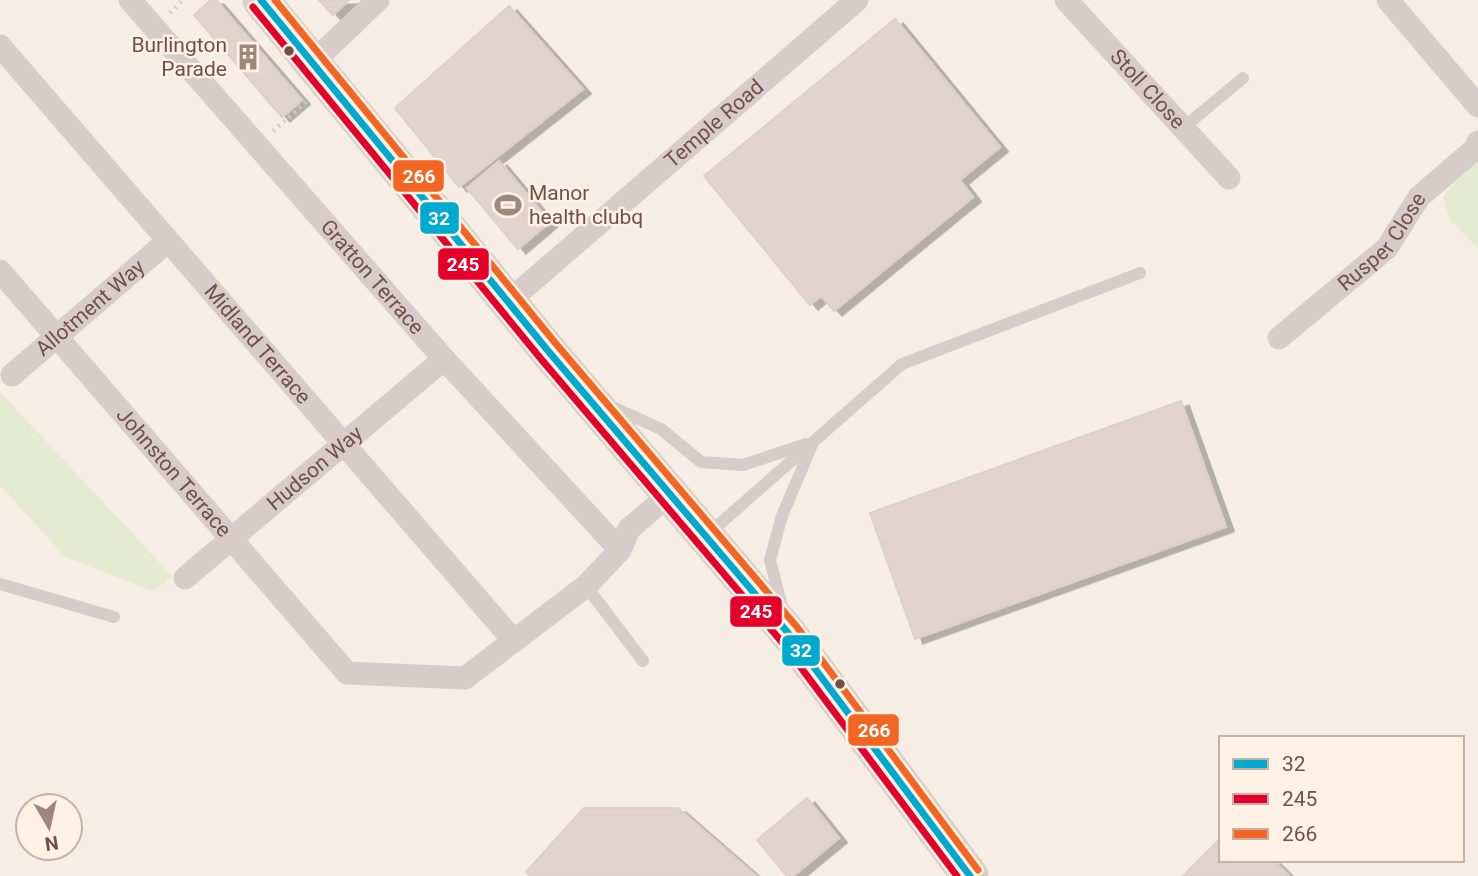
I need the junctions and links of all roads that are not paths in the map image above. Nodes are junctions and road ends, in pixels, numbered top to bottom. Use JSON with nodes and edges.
{"nodes":[{"id":1,"x":130,"y":0,"type":"edge"},
{"id":2,"x":261,"y":0,"type":"edge"},
{"id":3,"x":378,"y":0,"type":"edge"},
{"id":4,"x":857,"y":0,"type":"edge"},
{"id":5,"x":1066,"y":0,"type":"edge"},
{"id":6,"x":1388,"y":0,"type":"edge"},
{"id":7,"x":0,"y":46,"type":"edge"},
{"id":8,"x":321,"y":74,"type":"junction"},
{"id":9,"x":1243,"y":78,"type":"dead end"},
{"id":10,"x":1478,"y":106,"type":"edge"},
{"id":11,"x":1183,"y":128,"type":"junction"},
{"id":12,"x":1478,"y":142,"type":"edge"},
{"id":13,"x":1229,"y":178,"type":"dead end"},
{"id":14,"x":168,"y":241,"type":"junction"},
{"id":15,"x":0,"y":271,"type":"edge"},
{"id":16,"x":1140,"y":273,"type":"dead end"},
{"id":17,"x":509,"y":301,"type":"junction"},
{"id":18,"x":56,"y":337,"type":"junction"},
{"id":19,"x":1279,"y":338,"type":"dead end"},
{"id":20,"x":444,"y":359,"type":"junction"},
{"id":21,"x":12,"y":375,"type":"dead end"},
{"id":22,"x":586,"y":395,"type":"junction"},
{"id":23,"x":813,"y":442,"type":"junction"},
{"id":24,"x":343,"y":444,"type":"junction"},
{"id":25,"x":670,"y":494,"type":"junction"},
{"id":26,"x":707,"y":536,"type":"junction"},
{"id":27,"x":232,"y":538,"type":"junction"},
{"id":28,"x":620,"y":550,"type":"junction"},
{"id":29,"x":185,"y":579,"type":"dead end"},
{"id":30,"x":0,"y":584,"type":"edge"},
{"id":31,"x":586,"y":586,"type":"junction"},
{"id":32,"x":114,"y":617,"type":"dead end"},
{"id":33,"x":789,"y":635,"type":"junction"},
{"id":34,"x":514,"y":641,"type":"junction"},
{"id":35,"x":643,"y":661,"type":"dead end"},
{"id":36,"x":970,"y":876,"type":"edge"}],
"edges":[{"from":1,"to":20,"type":"street","name":"Gratton Terrace"},
{"from":2,"to":8,"type":"main road"},
{"from":3,"to":8,"type":"street"},
{"from":4,"to":17,"type":"street","name":"Temple Road"},
{"from":5,"to":11,"type":"street","name":"Stoll Close"},
{"from":6,"to":10,"type":"street"},
{"from":7,"to":14,"type":"street","name":"Midland Terrace"},
{"from":8,"to":17,"type":"main road"},
{"from":9,"to":11,"type":"lane"},
{"from":11,"to":13,"type":"street","name":"Stoll Close"},
{"from":12,"to":19,"type":"street","name":"Rusper Close"},
{"from":14,"to":18,"type":"street","name":"Allotment Way"},
{"from":14,"to":24,"type":"street","name":"Midland Terrace"},
{"from":15,"to":18,"type":"street","name":"Johnston Terrace"},
{"from":16,"to":23,"type":"lane"},
{"from":17,"to":22,"type":"main road"},
{"from":18,"to":21,"type":"street","name":"Allotment Way"},
{"from":18,"to":27,"type":"street","name":"Johnston Terrace"},
{"from":20,"to":24,"type":"street","name":"Hudson Way"},
{"from":20,"to":28,"type":"street","name":"Gratton Terrace"},
{"from":22,"to":23,"type":"lane"},
{"from":22,"to":25,"type":"main road"},
{"from":23,"to":26,"type":"lane"},
{"from":23,"to":33,"type":"lane"},
{"from":24,"to":27,"type":"street","name":"Hudson Way"},
{"from":24,"to":34,"type":"street","name":"Midland Terrace"},
{"from":25,"to":26,"type":"main road"},
{"from":25,"to":28,"type":"street"},
{"from":26,"to":33,"type":"main road"},
{"from":27,"to":29,"type":"street","name":"Hudson Way"},
{"from":27,"to":34,"type":"street","name":"Johnston Terrace"},
{"from":28,"to":31,"type":"street"},
{"from":30,"to":32,"type":"lane"},
{"from":31,"to":34,"type":"street"},
{"from":31,"to":35,"type":"lane"},
{"from":33,"to":36,"type":"main road"}]}
